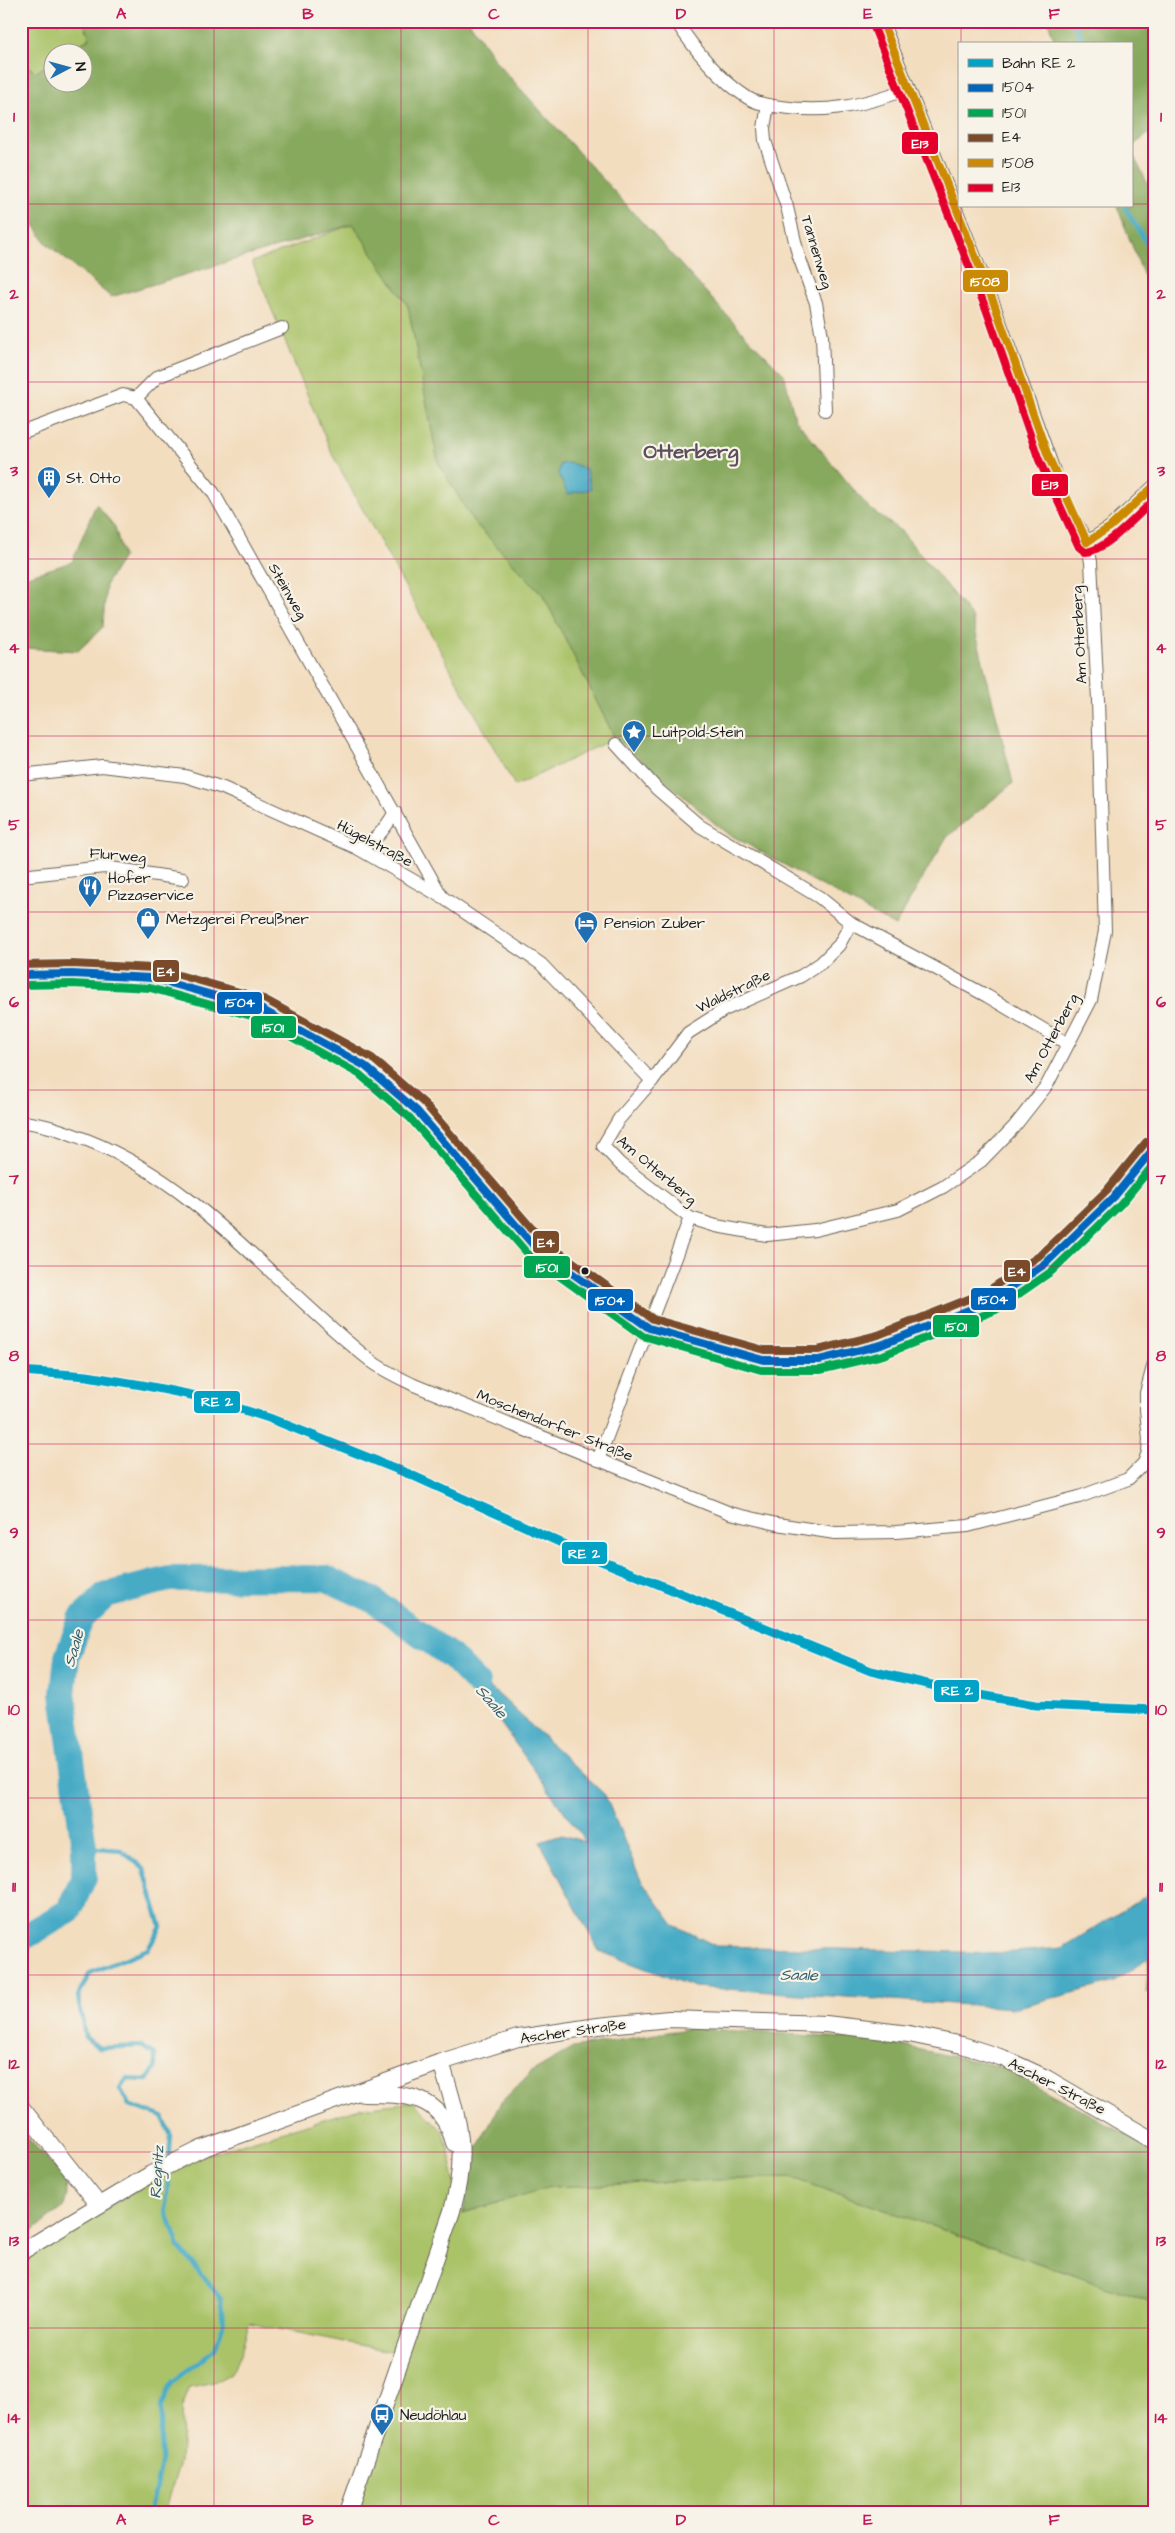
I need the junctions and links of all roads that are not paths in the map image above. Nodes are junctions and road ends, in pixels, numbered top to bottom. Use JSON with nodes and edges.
{"nodes":[{"id":1,"x":676,"y":21,"type":"edge"},
{"id":2,"x":882,"y":21,"type":"edge"},
{"id":3,"x":908,"y":89,"type":"junction"},
{"id":4,"x":768,"y":105,"type":"junction"},
{"id":5,"x":282,"y":328,"type":"dead end"},
{"id":6,"x":136,"y":398,"type":"junction"},
{"id":7,"x":825,"y":410,"type":"dead end"},
{"id":8,"x":21,"y":433,"type":"edge"},
{"id":9,"x":1154,"y":486,"type":"edge"},
{"id":10,"x":1087,"y":542,"type":"junction"},
{"id":11,"x":616,"y":744,"type":"dead end"},
{"id":12,"x":21,"y":775,"type":"edge"},
{"id":13,"x":395,"y":812,"type":"junction"},
{"id":14,"x":357,"y":848,"type":"junction"},
{"id":15,"x":21,"y":876,"type":"edge"},
{"id":16,"x":183,"y":879,"type":"dead end"},
{"id":17,"x":442,"y":897,"type":"junction"},
{"id":18,"x":851,"y":923,"type":"junction"},
{"id":19,"x":21,"y":975,"type":"edge"},
{"id":20,"x":1068,"y":1044,"type":"junction"},
{"id":21,"x":652,"y":1081,"type":"junction"},
{"id":22,"x":21,"y":1122,"type":"edge"},
{"id":23,"x":603,"y":1146,"type":"joint"},
{"id":24,"x":1154,"y":1148,"type":"edge"},
{"id":25,"x":690,"y":1218,"type":"junction"},
{"id":26,"x":649,"y":1328,"type":"junction"},
{"id":27,"x":1154,"y":1363,"type":"edge"},
{"id":28,"x":598,"y":1460,"type":"junction"},
{"id":29,"x":441,"y":2062,"type":"junction"},
{"id":30,"x":351,"y":2094,"type":"junction"},
{"id":31,"x":21,"y":2107,"type":"edge"},
{"id":32,"x":1154,"y":2141,"type":"edge"},
{"id":33,"x":461,"y":2180,"type":"junction"},
{"id":34,"x":98,"y":2205,"type":"junction"},
{"id":35,"x":21,"y":2252,"type":"edge"},
{"id":36,"x":348,"y":2512,"type":"edge"}],
"edges":[{"from":1,"to":4,"type":"street"},
{"from":2,"to":3,"type":"street","name":"Am Otterberg"},
{"from":3,"to":4,"type":"street"},
{"from":3,"to":10,"type":"street","name":"Am Otterberg"},
{"from":4,"to":7,"type":"street","name":"Tannenweg"},
{"from":5,"to":6,"type":"street"},
{"from":6,"to":8,"type":"street"},
{"from":6,"to":13,"type":"street","name":"Steinweg"},
{"from":9,"to":10,"type":"street"},
{"from":10,"to":20,"type":"street","name":"Am Otterberg"},
{"from":11,"to":18,"type":"street"},
{"from":12,"to":14,"type":"street","name":"Hügelstraße"},
{"from":13,"to":14,"type":"street"},
{"from":13,"to":17,"type":"street","name":"Steinweg"},
{"from":14,"to":17,"type":"street","name":"Hügelstraße"},
{"from":15,"to":16,"type":"street","name":"Flurweg"},
{"from":17,"to":21,"type":"street","name":"Hügelstraße"},
{"from":18,"to":20,"type":"street"},
{"from":18,"to":21,"type":"street","name":"Waldstraße"},
{"from":19,"to":26,"type":"main road"},
{"from":20,"to":25,"type":"street","name":"Am Otterberg"},
{"from":21,"to":23,"type":"street","name":"Waldstraße"},
{"from":22,"to":28,"type":"street","name":"Moschendorfer Straße"},
{"from":23,"to":25,"type":"street","name":"Am Otterberg"},
{"from":24,"to":26,"type":"main road"},
{"from":25,"to":26,"type":"street","name":"Am Otterberg"},
{"from":26,"to":28,"type":"street","name":"Am Otterberg"},
{"from":27,"to":28,"type":"street","name":"Moschendorfer Straße"},
{"from":29,"to":30,"type":"street","name":"Ascher Straße"},
{"from":29,"to":32,"type":"street","name":"Ascher Straße"},
{"from":29,"to":33,"type":"street"},
{"from":30,"to":33,"type":"street"},
{"from":30,"to":34,"type":"street","name":"Ascher Straße"},
{"from":31,"to":34,"type":"street"},
{"from":33,"to":36,"type":"street"},
{"from":34,"to":35,"type":"street","name":"Ascher Straße"}]}
